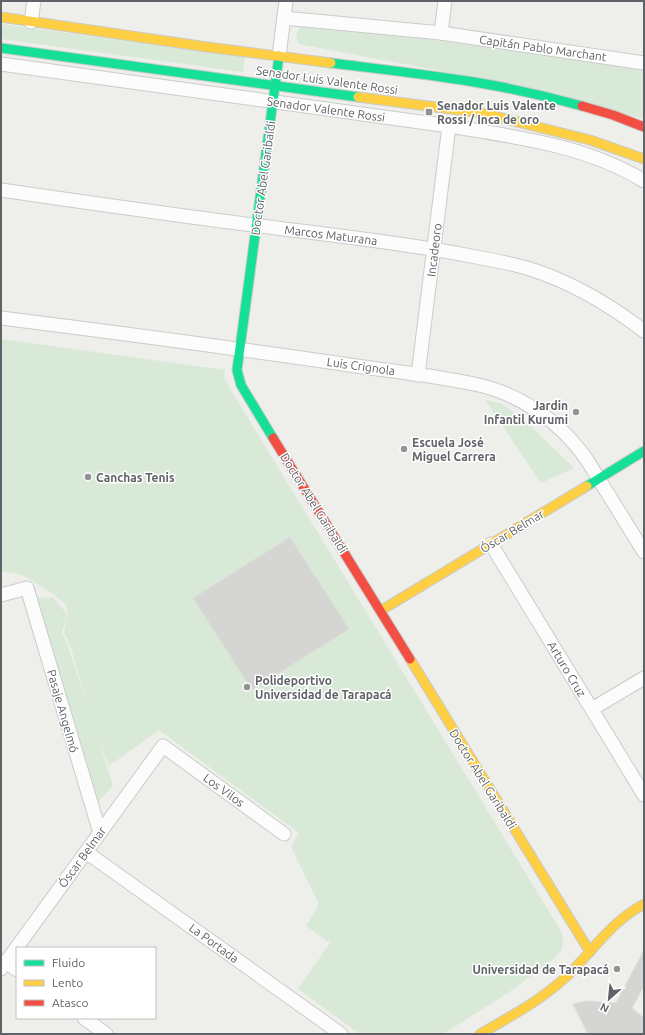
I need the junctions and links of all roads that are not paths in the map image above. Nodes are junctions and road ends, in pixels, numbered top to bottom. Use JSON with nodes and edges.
{"nodes":[{"id":1,"x":34,"y":1,"type":"edge"},
{"id":2,"x":286,"y":1,"type":"edge"},
{"id":3,"x":445,"y":1,"type":"edge"},
{"id":4,"x":1,"y":17,"type":"edge"},
{"id":5,"x":284,"y":18,"type":"junction"},
{"id":6,"x":31,"y":22,"type":"junction"},
{"id":7,"x":441,"y":33,"type":"junction"},
{"id":8,"x":1,"y":48,"type":"edge"},
{"id":9,"x":279,"y":56,"type":"junction"},
{"id":10,"x":644,"y":63,"type":"edge"},
{"id":11,"x":1,"y":64,"type":"edge"},
{"id":12,"x":275,"y":86,"type":"junction"},
{"id":13,"x":273,"y":102,"type":"junction"},
{"id":14,"x":449,"y":126,"type":"junction"},
{"id":15,"x":644,"y":127,"type":"edge"},
{"id":16,"x":644,"y":159,"type":"edge"},
{"id":17,"x":644,"y":181,"type":"edge"},
{"id":18,"x":1,"y":190,"type":"edge"},
{"id":19,"x":256,"y":226,"type":"junction"},
{"id":20,"x":434,"y":248,"type":"junction"},
{"id":21,"x":1,"y":318,"type":"edge"},
{"id":22,"x":644,"y":331,"type":"edge"},
{"id":23,"x":240,"y":349,"type":"junction"},
{"id":24,"x":418,"y":374,"type":"junction"},
{"id":25,"x":644,"y":451,"type":"edge"},
{"id":26,"x":599,"y":478,"type":"junction"},
{"id":27,"x":491,"y":544,"type":"junction"},
{"id":28,"x":644,"y":552,"type":"edge"},
{"id":29,"x":1,"y":595,"type":"edge"},
{"id":30,"x":380,"y":611,"type":"junction"},
{"id":31,"x":644,"y":678,"type":"edge"},
{"id":32,"x":592,"y":709,"type":"junction"},
{"id":33,"x":163,"y":746,"type":"joint"},
{"id":34,"x":644,"y":795,"type":"edge"},
{"id":35,"x":100,"y":833,"type":"junction"},
{"id":36,"x":284,"y":834,"type":"dead end"},
{"id":37,"x":86,"y":852,"type":"junction"},
{"id":38,"x":644,"y":904,"type":"edge"},
{"id":39,"x":16,"y":947,"type":"edge"},
{"id":40,"x":16,"y":947,"type":"edge"},
{"id":41,"x":590,"y":952,"type":"junction"},
{"id":42,"x":3,"y":965,"type":"edge"},
{"id":43,"x":16,"y":970,"type":"edge"},
{"id":44,"x":85,"y":1019,"type":"edge"},
{"id":45,"x":106,"y":1034,"type":"edge"},
{"id":46,"x":341,"y":1034,"type":"edge"},
{"id":47,"x":480,"y":1034,"type":"edge"}],
"edges":[{"from":1,"to":6,"type":"street"},
{"from":2,"to":5,"type":"street","name":"Doctor Abel Garibaldi"},
{"from":3,"to":7,"type":"street"},
{"from":4,"to":6,"type":"street","name":"Senador Luis Valente Rossi"},
{"from":5,"to":7,"type":"street","name":"Capitán Pablo Marchant"},
{"from":5,"to":9,"type":"street","name":"Doctor Abel Garibaldi"},
{"from":6,"to":9,"type":"street","name":"Senador Luis Valente Rossi"},
{"from":7,"to":10,"type":"street","name":"Capitán Pablo Marchant"},
{"from":8,"to":12,"type":"street","name":"Senador Luis Valente Rossi"},
{"from":9,"to":12,"type":"street","name":"Doctor Abel Garibaldi"},
{"from":9,"to":15,"type":"street","name":"Senador Luis Valente Rossi"},
{"from":11,"to":13,"type":"street","name":"Senador Valente Rossi"},
{"from":12,"to":13,"type":"street","name":"Doctor Abel Garibaldi"},
{"from":12,"to":16,"type":"street","name":"Senador Luis Valente Rossi"},
{"from":13,"to":14,"type":"street","name":"Senador Valente Rossi"},
{"from":13,"to":19,"type":"street","name":"Doctor Abel Garibaldi"},
{"from":14,"to":17,"type":"street","name":"Senador Valente Rossi"},
{"from":14,"to":20,"type":"street","name":"Incadeoro"},
{"from":18,"to":19,"type":"street","name":"Marcos Maturana"},
{"from":19,"to":20,"type":"street","name":"Marcos Maturana"},
{"from":19,"to":23,"type":"street","name":"Doctor Abel Garibaldi"},
{"from":20,"to":22,"type":"street","name":"Marcos Maturana"},
{"from":20,"to":24,"type":"street","name":"Incadeoro"},
{"from":21,"to":23,"type":"street","name":"Luis Crignola"},
{"from":23,"to":24,"type":"street","name":"Luis Crignola"},
{"from":23,"to":30,"type":"street","name":"Doctor Abel Garibaldi"},
{"from":24,"to":26,"type":"street","name":"Luis Crignola"},
{"from":25,"to":26,"type":"street","name":"Óscar Belmar"},
{"from":26,"to":27,"type":"street","name":"Óscar Belmar"},
{"from":26,"to":28,"type":"street","name":"Luis Crignola"},
{"from":27,"to":30,"type":"street","name":"Óscar Belmar"},
{"from":27,"to":32,"type":"street","name":"Arturo Cruz"},
{"from":29,"to":35,"type":"street","name":"Pasaje Angelmó"},
{"from":30,"to":41,"type":"street","name":"Doctor Abel Garibaldi"},
{"from":31,"to":32,"type":"street"},
{"from":32,"to":34,"type":"street","name":"Arturo Cruz"},
{"from":33,"to":35,"type":"street","name":"Óscar Belmar"},
{"from":33,"to":36,"type":"street","name":"Los Vilos"},
{"from":35,"to":37,"type":"street","name":"Óscar Belmar"},
{"from":37,"to":39,"type":"street","name":"Óscar Belmar"},
{"from":37,"to":46,"type":"street","name":"La Portada"},
{"from":38,"to":41,"type":"street"},
{"from":40,"to":42,"type":"street","name":"Óscar Belmar"},
{"from":41,"to":47,"type":"street"},
{"from":42,"to":43,"type":"street"},
{"from":44,"to":45,"type":"street"}]}
